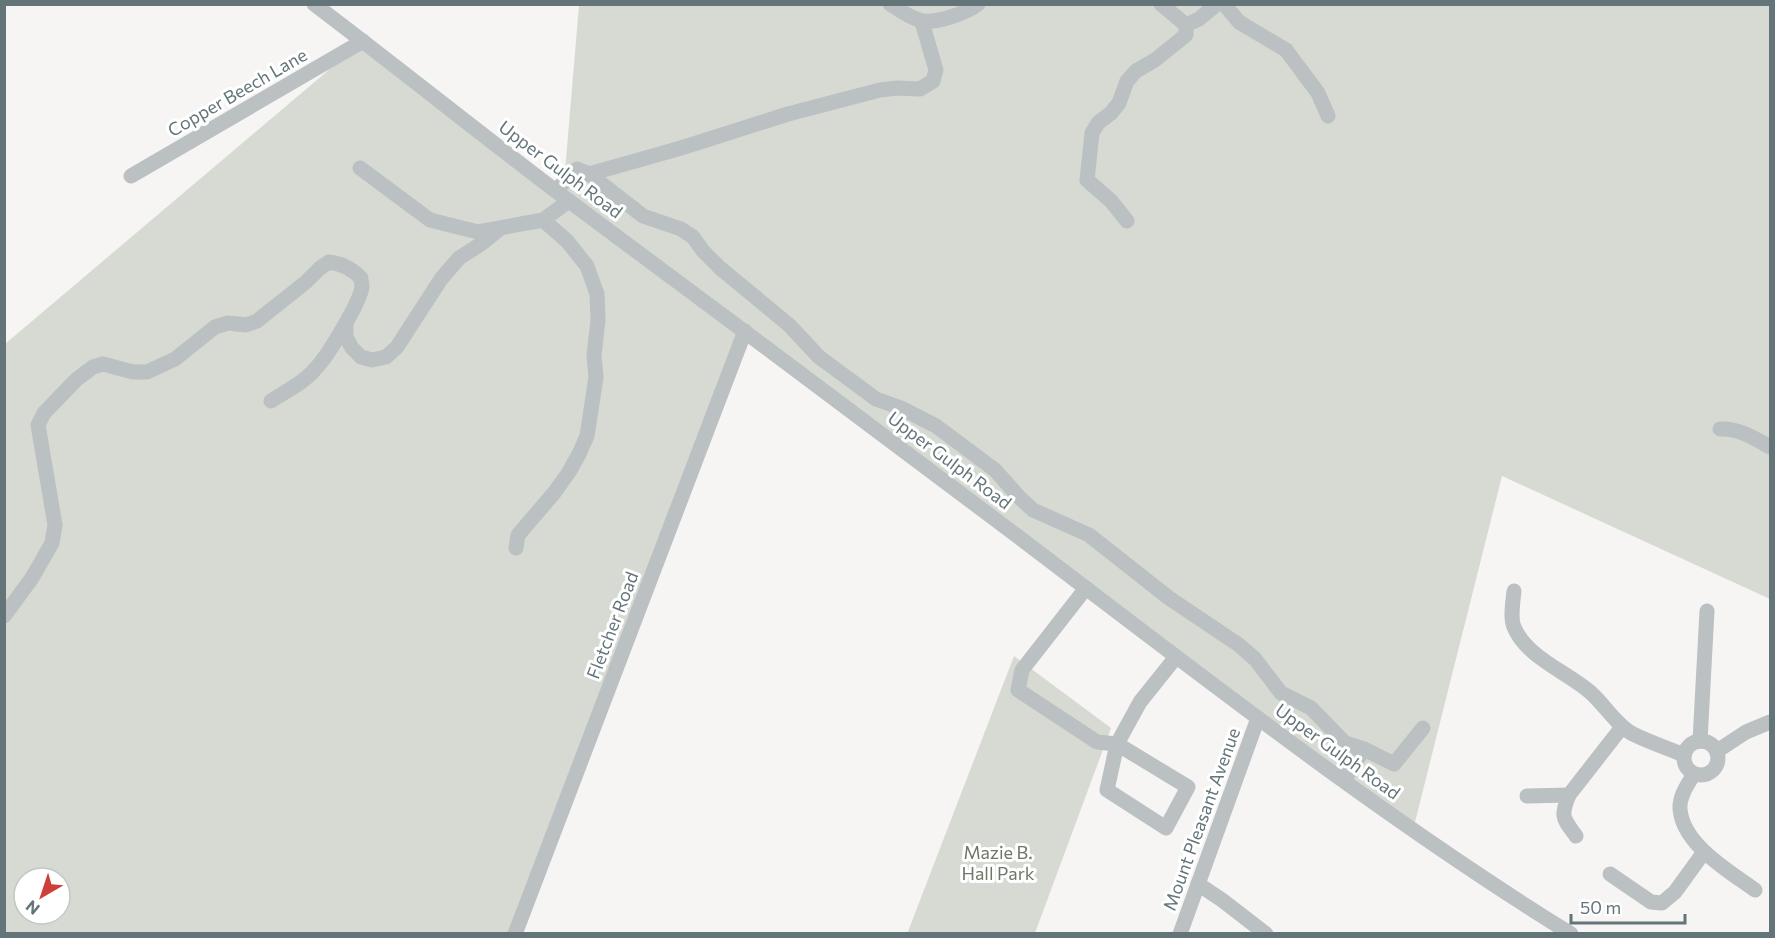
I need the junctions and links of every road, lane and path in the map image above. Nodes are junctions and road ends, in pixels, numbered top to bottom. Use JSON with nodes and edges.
{"nodes":[{"id":1,"x":314,"y":4,"type":"edge"},
{"id":2,"x":890,"y":4,"type":"edge"},
{"id":3,"x":978,"y":4,"type":"edge"},
{"id":4,"x":1161,"y":4,"type":"edge"},
{"id":5,"x":1217,"y":4,"type":"edge"},
{"id":6,"x":1224,"y":4,"type":"edge"},
{"id":7,"x":922,"y":22,"type":"junction"},
{"id":8,"x":1186,"y":25,"type":"junction"},
{"id":9,"x":363,"y":41,"type":"junction"},
{"id":10,"x":1328,"y":116,"type":"dead end"},
{"id":11,"x":360,"y":168,"type":"dead end"},
{"id":12,"x":589,"y":174,"type":"junction"},
{"id":13,"x":131,"y":176,"type":"dead end"},
{"id":14,"x":556,"y":190,"type":"junction"},
{"id":15,"x":570,"y":201,"type":"junction"},
{"id":16,"x":543,"y":220,"type":"junction"},
{"id":17,"x":1127,"y":221,"type":"dead end"},
{"id":18,"x":501,"y":228,"type":"junction"},
{"id":19,"x":346,"y":323,"type":"junction"},
{"id":20,"x":745,"y":331,"type":"junction"},
{"id":21,"x":271,"y":401,"type":"dead end"},
{"id":22,"x":1720,"y":429,"type":"dead end"},
{"id":23,"x":1770,"y":447,"type":"edge"},
{"id":24,"x":516,"y":548,"type":"dead end"},
{"id":25,"x":1086,"y":588,"type":"junction"},
{"id":26,"x":1514,"y":591,"type":"dead end"},
{"id":27,"x":1707,"y":611,"type":"dead end"},
{"id":28,"x":4,"y":616,"type":"edge"},
{"id":29,"x":1176,"y":657,"type":"junction"},
{"id":30,"x":1258,"y":718,"type":"junction"},
{"id":31,"x":1770,"y":722,"type":"edge"},
{"id":32,"x":1622,"y":727,"type":"junction"},
{"id":33,"x":1424,"y":728,"type":"dead end"},
{"id":34,"x":1700,"y":741,"type":"junction"},
{"id":35,"x":1117,"y":744,"type":"junction"},
{"id":36,"x":1364,"y":749,"type":"junction"},
{"id":37,"x":1717,"y":752,"type":"junction"},
{"id":38,"x":1684,"y":755,"type":"junction"},
{"id":39,"x":1694,"y":774,"type":"junction"},
{"id":40,"x":1344,"y":780,"type":"junction"},
{"id":41,"x":1569,"y":795,"type":"junction"},
{"id":42,"x":1527,"y":796,"type":"dead end"},
{"id":43,"x":1576,"y":836,"type":"dead end"},
{"id":44,"x":1704,"y":852,"type":"junction"},
{"id":45,"x":1610,"y":874,"type":"dead end"},
{"id":46,"x":1198,"y":884,"type":"junction"},
{"id":47,"x":1755,"y":890,"type":"dead end"},
{"id":48,"x":514,"y":933,"type":"edge"},
{"id":49,"x":1180,"y":933,"type":"edge"},
{"id":50,"x":1266,"y":933,"type":"edge"},
{"id":51,"x":1568,"y":933,"type":"edge"}],
"edges":[{"from":1,"to":9,"type":"street","name":"Upper Gulph Road"},
{"from":2,"to":7,"type":"street"},
{"from":3,"to":7,"type":"street"},
{"from":4,"to":8,"type":"street"},
{"from":5,"to":8,"type":"street"},
{"from":6,"to":10,"type":"street"},
{"from":7,"to":12,"type":"street"},
{"from":8,"to":17,"type":"street"},
{"from":9,"to":13,"type":"street","name":"Copper Beech Lane"},
{"from":9,"to":14,"type":"street","name":"Upper Gulph Road"},
{"from":11,"to":18,"type":"street"},
{"from":12,"to":14,"type":"street"},
{"from":12,"to":36,"type":"street"},
{"from":14,"to":15,"type":"street","name":"Upper Gulph Road"},
{"from":15,"to":16,"type":"street"},
{"from":15,"to":20,"type":"street","name":"Upper Gulph Road"},
{"from":16,"to":18,"type":"street"},
{"from":16,"to":24,"type":"street"},
{"from":18,"to":19,"type":"street"},
{"from":19,"to":21,"type":"street"},
{"from":19,"to":28,"type":"street"},
{"from":20,"to":25,"type":"street","name":"Upper Gulph Road"},
{"from":20,"to":48,"type":"street","name":"Fletcher Road"},
{"from":22,"to":23,"type":"street"},
{"from":25,"to":29,"type":"street","name":"Upper Gulph Road"},
{"from":25,"to":35,"type":"street"},
{"from":26,"to":32,"type":"street"},
{"from":27,"to":34,"type":"street"},
{"from":29,"to":30,"type":"street","name":"Upper Gulph Road"},
{"from":29,"to":35,"type":"street"},
{"from":30,"to":40,"type":"street","name":"Upper Gulph Road"},
{"from":30,"to":46,"type":"street","name":"Mount Pleasant Avenue"},
{"from":31,"to":37,"type":"street"},
{"from":32,"to":38,"type":"street"},
{"from":32,"to":41,"type":"street"},
{"from":33,"to":36,"type":"street"},
{"from":34,"to":37,"type":"street"},
{"from":34,"to":38,"type":"street"},
{"from":35,"to":35,"type":"street"},
{"from":36,"to":40,"type":"street"},
{"from":37,"to":39,"type":"street"},
{"from":38,"to":39,"type":"street"},
{"from":39,"to":44,"type":"street"},
{"from":40,"to":51,"type":"street","name":"Upper Gulph Road"},
{"from":41,"to":42,"type":"street"},
{"from":41,"to":43,"type":"street"},
{"from":44,"to":45,"type":"street"},
{"from":44,"to":47,"type":"street"},
{"from":46,"to":49,"type":"street","name":"Mount Pleasant Avenue"},
{"from":46,"to":50,"type":"street"}]}
